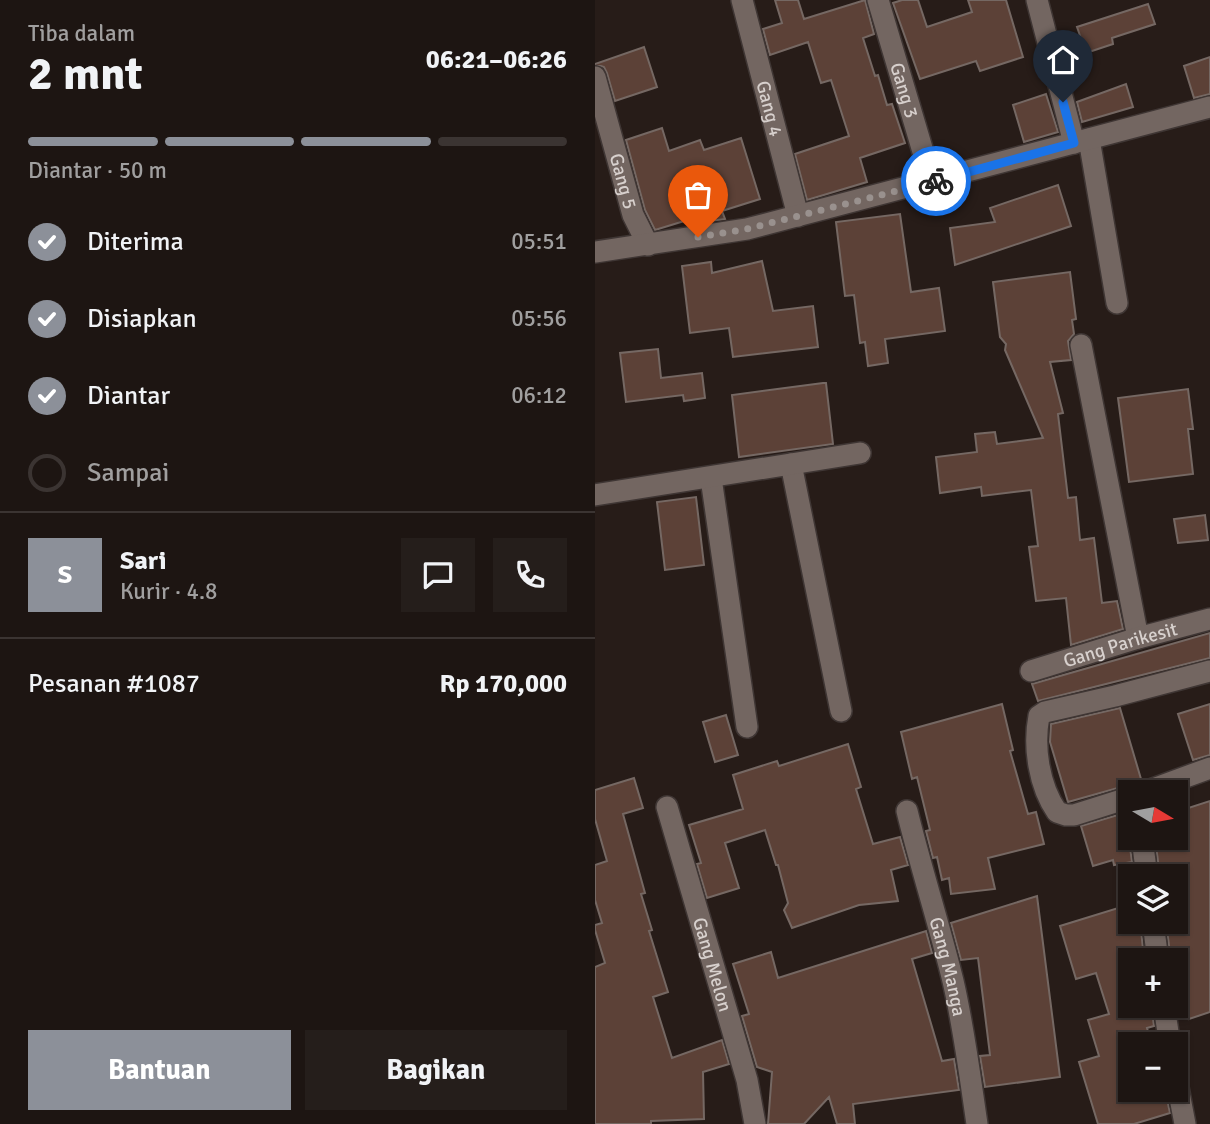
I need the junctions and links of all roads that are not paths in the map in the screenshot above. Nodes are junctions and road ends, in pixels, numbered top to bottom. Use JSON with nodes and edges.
{"nodes":[{"id":1,"x":743,"y":0,"type":"edge"},
{"id":2,"x":877,"y":0,"type":"edge"},
{"id":3,"x":1037,"y":0,"type":"edge"},
{"id":4,"x":595,"y":77,"type":"edge"},
{"id":5,"x":1210,"y":107,"type":"edge"},
{"id":6,"x":1082,"y":141,"type":"junction"},
{"id":7,"x":932,"y":182,"type":"junction"},
{"id":8,"x":798,"y":216,"type":"junction"},
{"id":9,"x":648,"y":245,"type":"junction"},
{"id":10,"x":595,"y":252,"type":"edge"},
{"id":11,"x":1117,"y":303,"type":"dead end"},
{"id":12,"x":1081,"y":345,"type":"dead end"},
{"id":13,"x":860,"y":453,"type":"dead end"},
{"id":14,"x":791,"y":464,"type":"junction"},
{"id":15,"x":711,"y":478,"type":"junction"},
{"id":16,"x":595,"y":495,"type":"edge"},
{"id":17,"x":1210,"y":619,"type":"edge"},
{"id":18,"x":1138,"y":638,"type":"junction"},
{"id":19,"x":1031,"y":671,"type":"dead end"},
{"id":20,"x":1210,"y":671,"type":"edge"},
{"id":21,"x":841,"y":711,"type":"dead end"},
{"id":22,"x":747,"y":727,"type":"dead end"},
{"id":23,"x":1210,"y":768,"type":"edge"},
{"id":24,"x":1177,"y":780,"type":"edge"},
{"id":25,"x":1118,"y":801,"type":"edge"},
{"id":26,"x":667,"y":807,"type":"dead end"},
{"id":27,"x":907,"y":811,"type":"dead end"},
{"id":28,"x":1181,"y":1102,"type":"edge"},
{"id":29,"x":755,"y":1124,"type":"edge"},
{"id":30,"x":977,"y":1124,"type":"edge"},
{"id":31,"x":1185,"y":1124,"type":"edge"}],
"edges":[{"from":1,"to":8,"type":"street","name":"Gang 4"},
{"from":2,"to":7,"type":"street","name":"Gang 3"},
{"from":3,"to":6,"type":"street"},
{"from":4,"to":9,"type":"street","name":"Gang 5"},
{"from":5,"to":6,"type":"street"},
{"from":6,"to":7,"type":"street"},
{"from":6,"to":11,"type":"street"},
{"from":7,"to":8,"type":"street"},
{"from":8,"to":9,"type":"street"},
{"from":9,"to":10,"type":"street"},
{"from":12,"to":18,"type":"street"},
{"from":13,"to":14,"type":"street"},
{"from":14,"to":15,"type":"street"},
{"from":14,"to":21,"type":"street"},
{"from":15,"to":16,"type":"street"},
{"from":15,"to":22,"type":"street"},
{"from":17,"to":18,"type":"street","name":"Gang Parikesit"},
{"from":18,"to":19,"type":"street","name":"Gang Parikesit"},
{"from":20,"to":25,"type":"street"},
{"from":23,"to":24,"type":"street"},
{"from":26,"to":29,"type":"street","name":"Gang Melon"},
{"from":27,"to":30,"type":"street","name":"Gang Manga"},
{"from":28,"to":31,"type":"street"}]}
